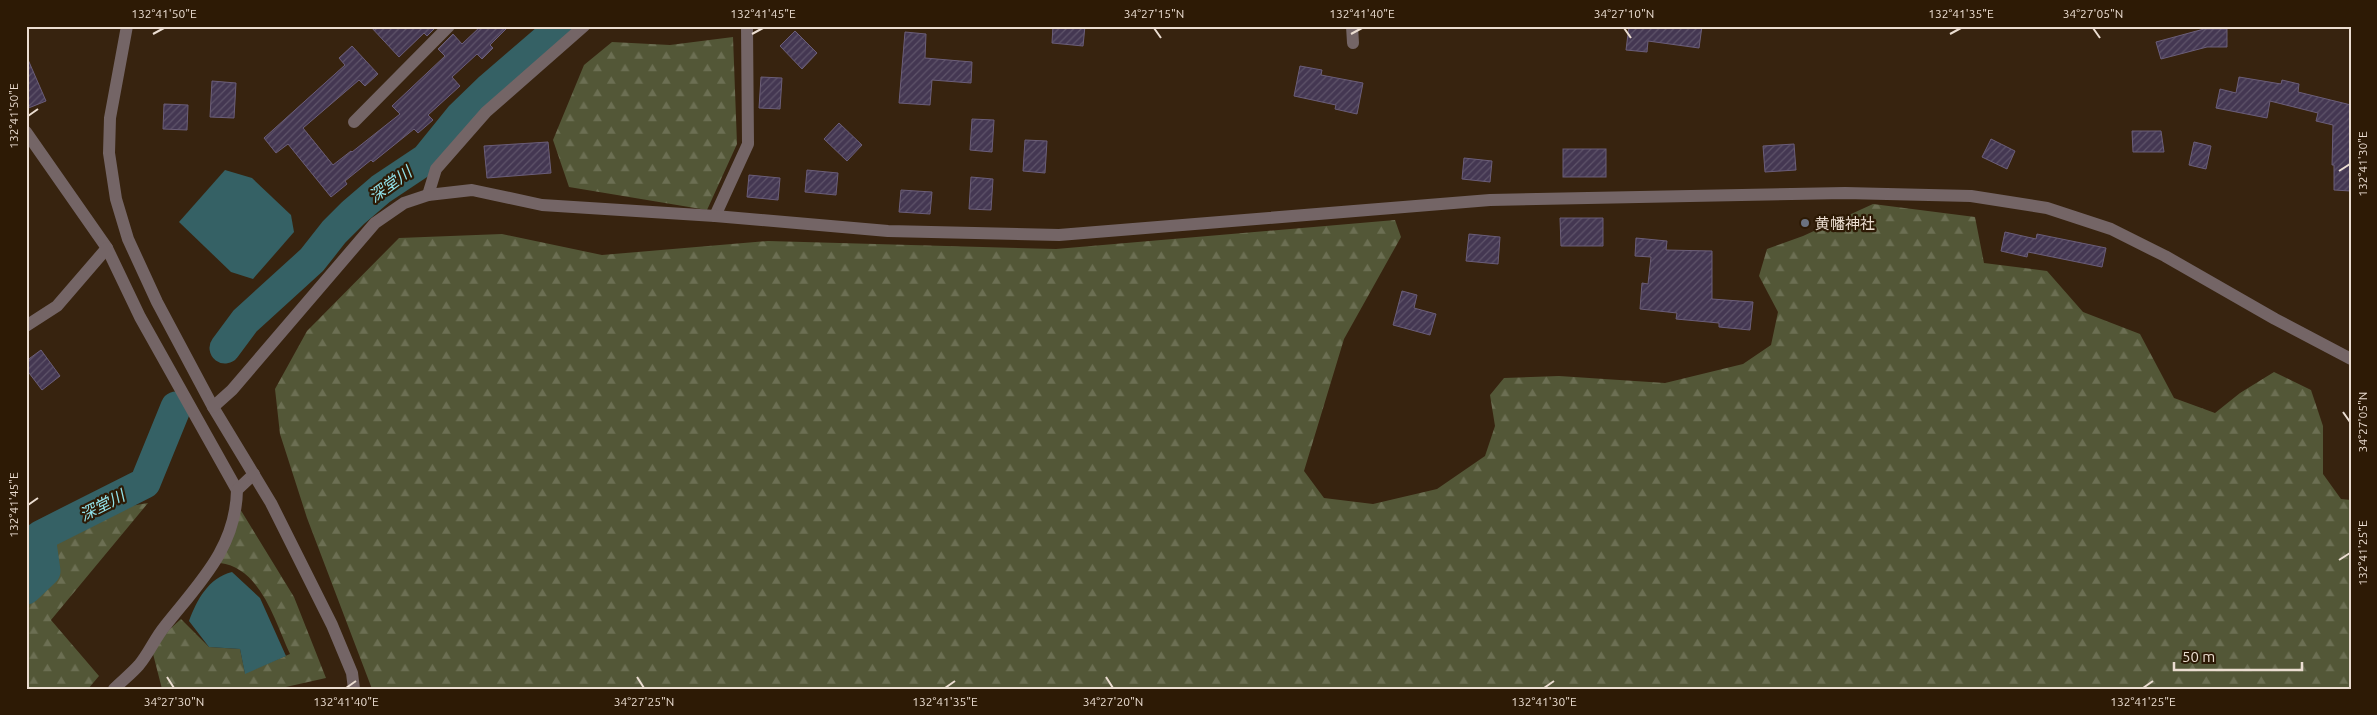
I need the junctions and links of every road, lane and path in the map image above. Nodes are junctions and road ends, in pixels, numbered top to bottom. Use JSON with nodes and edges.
{"nodes":[{"id":1,"x":127,"y":26,"type":"edge"},
{"id":2,"x":449,"y":26,"type":"edge"},
{"id":3,"x":584,"y":26,"type":"edge"},
{"id":4,"x":747,"y":26,"type":"edge"},
{"id":5,"x":1352,"y":26,"type":"edge"},
{"id":6,"x":1354,"y":43,"type":"dead end"},
{"id":7,"x":354,"y":122,"type":"dead end"},
{"id":8,"x":26,"y":132,"type":"edge"},
{"id":9,"x":428,"y":195,"type":"junction"},
{"id":10,"x":715,"y":216,"type":"junction"},
{"id":11,"x":106,"y":248,"type":"junction"},
{"id":12,"x":26,"y":326,"type":"edge"},
{"id":13,"x":2351,"y":358,"type":"edge"},
{"id":14,"x":213,"y":407,"type":"junction"},
{"id":15,"x":254,"y":474,"type":"junction"},
{"id":16,"x":236,"y":490,"type":"junction"},
{"id":17,"x":114,"y":689,"type":"edge"},
{"id":18,"x":354,"y":689,"type":"edge"}],
"edges":[{"from":1,"to":14,"type":"street"},
{"from":2,"to":7,"type":"street"},
{"from":3,"to":9,"type":"street"},
{"from":4,"to":10,"type":"street"},
{"from":5,"to":6,"type":"street"},
{"from":8,"to":11,"type":"street"},
{"from":9,"to":10,"type":"street"},
{"from":9,"to":14,"type":"street"},
{"from":10,"to":13,"type":"street"},
{"from":11,"to":12,"type":"street"},
{"from":11,"to":16,"type":"street"},
{"from":14,"to":15,"type":"street"},
{"from":15,"to":16,"type":"street"},
{"from":15,"to":18,"type":"street"},
{"from":16,"to":17,"type":"street"}]}
